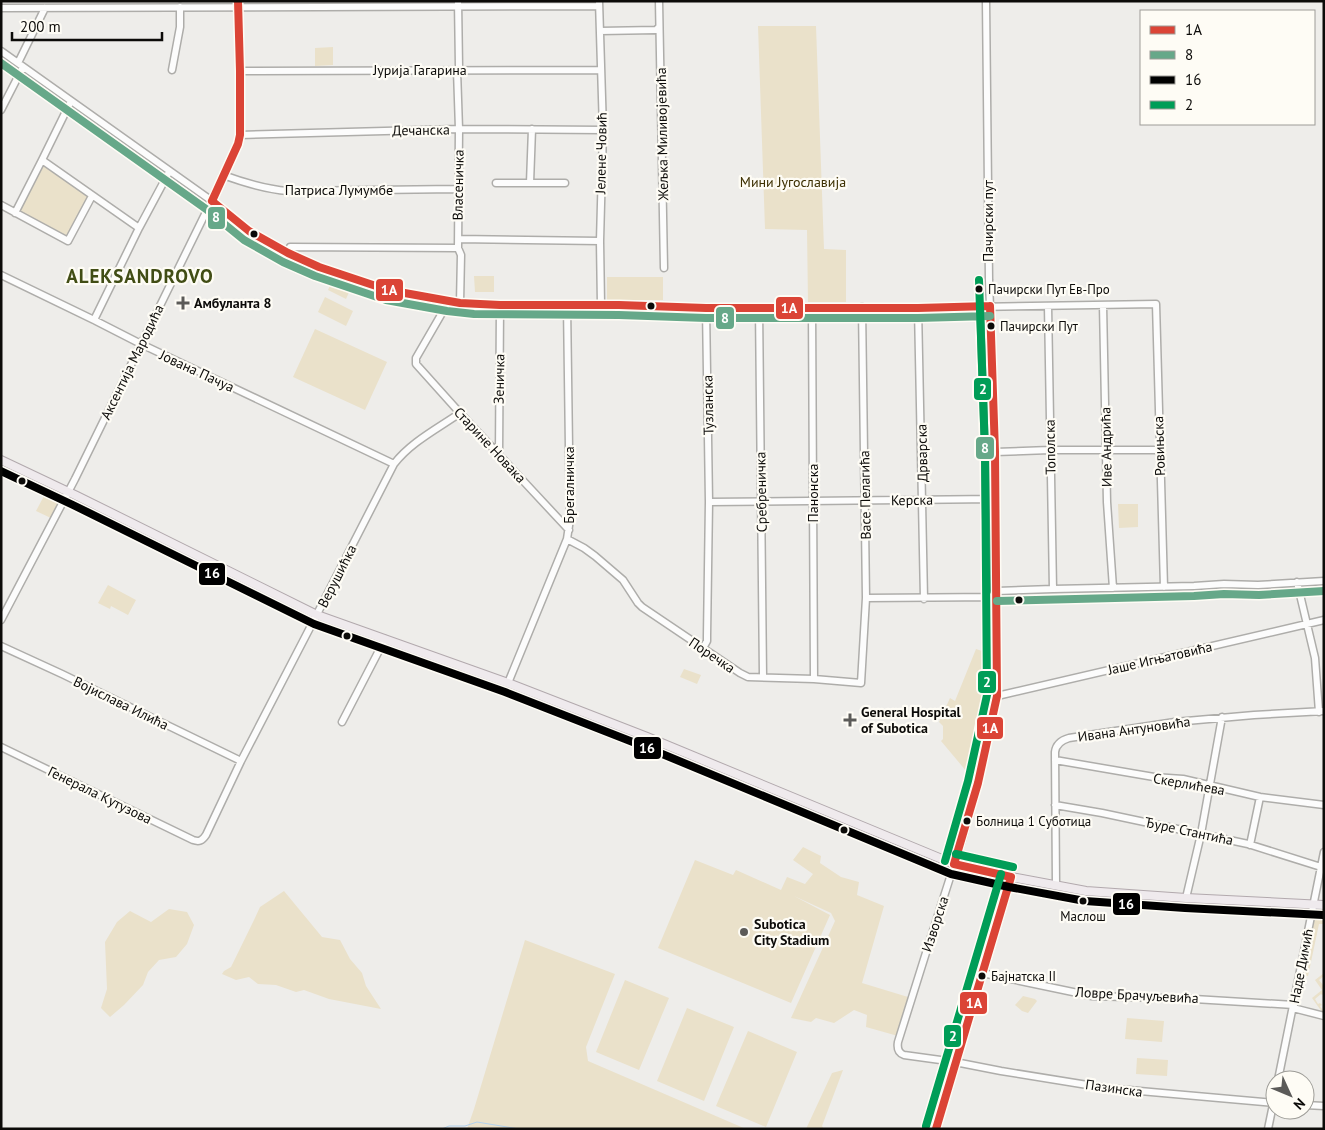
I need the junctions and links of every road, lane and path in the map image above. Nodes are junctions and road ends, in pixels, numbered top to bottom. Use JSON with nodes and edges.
{"nodes":[{"id":1,"x":659,"y":1,"type":"edge"},
{"id":2,"x":986,"y":1,"type":"edge"},
{"id":3,"x":238,"y":4,"type":"edge"},
{"id":4,"x":458,"y":4,"type":"edge"},
{"id":5,"x":599,"y":4,"type":"edge"},
{"id":6,"x":68,"y":5,"type":"edge"},
{"id":7,"x":180,"y":7,"type":"junction"},
{"id":8,"x":1,"y":8,"type":"edge"},
{"id":9,"x":45,"y":8,"type":"junction"},
{"id":10,"x":660,"y":27,"type":"junction"},
{"id":11,"x":600,"y":31,"type":"junction"},
{"id":12,"x":1,"y":51,"type":"edge"},
{"id":13,"x":21,"y":65,"type":"junction"},
{"id":14,"x":172,"y":70,"type":"dead end"},
{"id":15,"x":458,"y":70,"type":"junction"},
{"id":16,"x":600,"y":70,"type":"junction"},
{"id":17,"x":240,"y":71,"type":"junction"},
{"id":18,"x":71,"y":101,"type":"junction"},
{"id":19,"x":1,"y":110,"type":"edge"},
{"id":20,"x":532,"y":129,"type":"junction"},
{"id":21,"x":459,"y":130,"type":"junction"},
{"id":22,"x":603,"y":130,"type":"junction"},
{"id":23,"x":240,"y":134,"type":"junction"},
{"id":24,"x":42,"y":160,"type":"junction"},
{"id":25,"x":169,"y":172,"type":"junction"},
{"id":26,"x":223,"y":175,"type":"junction"},
{"id":27,"x":496,"y":183,"type":"dead end"},
{"id":28,"x":530,"y":183,"type":"junction"},
{"id":29,"x":565,"y":183,"type":"dead end"},
{"id":30,"x":458,"y":189,"type":"junction"},
{"id":31,"x":92,"y":196,"type":"junction"},
{"id":32,"x":212,"y":201,"type":"junction"},
{"id":33,"x":1,"y":205,"type":"edge"},
{"id":34,"x":15,"y":213,"type":"junction"},
{"id":35,"x":139,"y":228,"type":"junction"},
{"id":36,"x":458,"y":239,"type":"junction"},
{"id":37,"x":600,"y":241,"type":"junction"},
{"id":38,"x":458,"y":248,"type":"junction"},
{"id":39,"x":288,"y":252,"type":"junction"},
{"id":40,"x":664,"y":268,"type":"dead end"},
{"id":41,"x":1,"y":275,"type":"edge"},
{"id":42,"x":449,"y":301,"type":"junction"},
{"id":43,"x":460,"y":303,"type":"junction"},
{"id":44,"x":500,"y":305,"type":"junction"},
{"id":45,"x":567,"y":305,"type":"junction"},
{"id":46,"x":601,"y":305,"type":"junction"},
{"id":47,"x":990,"y":306,"type":"junction"},
{"id":48,"x":1048,"y":306,"type":"junction"},
{"id":49,"x":1103,"y":306,"type":"junction"},
{"id":50,"x":706,"y":308,"type":"junction"},
{"id":51,"x":759,"y":308,"type":"junction"},
{"id":52,"x":812,"y":308,"type":"junction"},
{"id":53,"x":862,"y":308,"type":"junction"},
{"id":54,"x":918,"y":308,"type":"junction"},
{"id":55,"x":94,"y":320,"type":"junction"},
{"id":56,"x":141,"y":344,"type":"junction"},
{"id":57,"x":460,"y":413,"type":"junction"},
{"id":58,"x":1050,"y":450,"type":"junction"},
{"id":59,"x":1106,"y":450,"type":"junction"},
{"id":60,"x":1160,"y":450,"type":"junction"},
{"id":61,"x":994,"y":452,"type":"junction"},
{"id":62,"x":499,"y":454,"type":"junction"},
{"id":63,"x":1,"y":460,"type":"edge"},
{"id":64,"x":394,"y":464,"type":"junction"},
{"id":65,"x":68,"y":492,"type":"junction"},
{"id":66,"x":923,"y":499,"type":"junction"},
{"id":67,"x":995,"y":499,"type":"junction"},
{"id":68,"x":865,"y":501,"type":"junction"},
{"id":69,"x":709,"y":502,"type":"junction"},
{"id":70,"x":762,"y":502,"type":"junction"},
{"id":71,"x":813,"y":502,"type":"junction"},
{"id":72,"x":569,"y":530,"type":"junction"},
{"id":73,"x":568,"y":539,"type":"junction"},
{"id":74,"x":1324,"y":581,"type":"edge"},
{"id":75,"x":1298,"y":582,"type":"junction"},
{"id":76,"x":1164,"y":587,"type":"junction"},
{"id":77,"x":1053,"y":588,"type":"junction"},
{"id":78,"x":1113,"y":588,"type":"junction"},
{"id":79,"x":997,"y":594,"type":"junction"},
{"id":80,"x":866,"y":598,"type":"junction"},
{"id":81,"x":924,"y":598,"type":"junction"},
{"id":82,"x":317,"y":615,"type":"junction"},
{"id":83,"x":1,"y":620,"type":"edge"},
{"id":84,"x":1324,"y":620,"type":"edge"},
{"id":85,"x":1307,"y":624,"type":"junction"},
{"id":86,"x":385,"y":639,"type":"junction"},
{"id":87,"x":1,"y":646,"type":"edge"},
{"id":88,"x":702,"y":648,"type":"junction"},
{"id":89,"x":763,"y":676,"type":"junction"},
{"id":90,"x":814,"y":679,"type":"junction"},
{"id":91,"x":508,"y":683,"type":"junction"},
{"id":92,"x":861,"y":683,"type":"joint"},
{"id":93,"x":997,"y":696,"type":"junction"},
{"id":94,"x":1321,"y":712,"type":"edge"},
{"id":95,"x":1222,"y":718,"type":"junction"},
{"id":96,"x":342,"y":722,"type":"dead end"},
{"id":97,"x":1,"y":747,"type":"edge"},
{"id":98,"x":240,"y":760,"type":"junction"},
{"id":99,"x":1055,"y":760,"type":"junction"},
{"id":100,"x":1210,"y":786,"type":"junction"},
{"id":101,"x":1260,"y":797,"type":"junction"},
{"id":102,"x":1055,"y":805,"type":"junction"},
{"id":103,"x":1324,"y":805,"type":"edge"},
{"id":104,"x":1200,"y":834,"type":"junction"},
{"id":105,"x":200,"y":841,"type":"joint"},
{"id":106,"x":1250,"y":845,"type":"junction"},
{"id":107,"x":1324,"y":852,"type":"edge"},
{"id":108,"x":954,"y":864,"type":"junction"},
{"id":109,"x":1320,"y":866,"type":"junction"},
{"id":110,"x":1012,"y":877,"type":"junction"},
{"id":111,"x":1056,"y":885,"type":"junction"},
{"id":112,"x":1186,"y":898,"type":"junction"},
{"id":113,"x":1314,"y":904,"type":"junction"},
{"id":114,"x":1324,"y":905,"type":"edge"},
{"id":115,"x":982,"y":973,"type":"junction"},
{"id":116,"x":1294,"y":1006,"type":"junction"},
{"id":117,"x":1324,"y":1016,"type":"edge"},
{"id":118,"x":955,"y":1062,"type":"junction"},
{"id":119,"x":1280,"y":1070,"type":"edge"},
{"id":120,"x":1265,"y":1102,"type":"edge"},
{"id":121,"x":936,"y":1129,"type":"edge"}],
"edges":[{"from":1,"to":10,"type":"street","name":"Жељка Миливојевића"},
{"from":2,"to":47,"type":"street","name":"Пачирски пут"},
{"from":3,"to":4,"type":"street"},
{"from":3,"to":7,"type":"street"},
{"from":3,"to":17,"type":"street","name":"Аксентија Мародића"},
{"from":4,"to":5,"type":"street"},
{"from":4,"to":15,"type":"street","name":"Власеничка"},
{"from":5,"to":11,"type":"street","name":"Јелене Човић"},
{"from":6,"to":7,"type":"street"},
{"from":6,"to":9,"type":"street"},
{"from":7,"to":14,"type":"street"},
{"from":8,"to":9,"type":"street"},
{"from":9,"to":13,"type":"street"},
{"from":10,"to":11,"type":"street"},
{"from":10,"to":40,"type":"street","name":"Жељка Миливојевића"},
{"from":11,"to":16,"type":"street","name":"Јелене Човић"},
{"from":12,"to":13,"type":"street"},
{"from":13,"to":18,"type":"street"},
{"from":13,"to":19,"type":"street"},
{"from":15,"to":16,"type":"street","name":"Јурија Гагарина"},
{"from":15,"to":17,"type":"street","name":"Јурија Гагарина"},
{"from":15,"to":21,"type":"street","name":"Власеничка"},
{"from":16,"to":22,"type":"street","name":"Јелене Човић"},
{"from":17,"to":23,"type":"street","name":"Аксентија Мародића"},
{"from":18,"to":24,"type":"street"},
{"from":18,"to":25,"type":"street"},
{"from":20,"to":21,"type":"street","name":"Дечанска"},
{"from":20,"to":22,"type":"street","name":"Дечанска"},
{"from":20,"to":28,"type":"street"},
{"from":21,"to":23,"type":"street","name":"Дечанска"},
{"from":21,"to":30,"type":"street","name":"Власеничка"},
{"from":22,"to":37,"type":"street","name":"Јелене Човић"},
{"from":23,"to":26,"type":"street","name":"Аксентија Мародића"},
{"from":24,"to":31,"type":"street"},
{"from":24,"to":34,"type":"street"},
{"from":25,"to":32,"type":"street"},
{"from":25,"to":35,"type":"street"},
{"from":26,"to":30,"type":"street","name":"Патриса Лумумбе"},
{"from":26,"to":32,"type":"street","name":"Аксентија Мародића"},
{"from":27,"to":28,"type":"street"},
{"from":28,"to":29,"type":"street"},
{"from":30,"to":36,"type":"street","name":"Власеничка"},
{"from":31,"to":34,"type":"street"},
{"from":31,"to":35,"type":"street"},
{"from":32,"to":39,"type":"street"},
{"from":32,"to":56,"type":"street","name":"Аксентија Мародића"},
{"from":33,"to":34,"type":"street"},
{"from":35,"to":55,"type":"street"},
{"from":36,"to":37,"type":"street"},
{"from":36,"to":38,"type":"street","name":"Власеничка"},
{"from":37,"to":46,"type":"street","name":"Јелене Човић"},
{"from":38,"to":39,"type":"street"},
{"from":38,"to":43,"type":"street","name":"Власеничка"},
{"from":39,"to":42,"type":"street"},
{"from":41,"to":55,"type":"street","name":"Јована Пачуа"},
{"from":42,"to":43,"type":"street"},
{"from":42,"to":57,"type":"street","name":"Старине Новака"},
{"from":43,"to":44,"type":"street"},
{"from":44,"to":45,"type":"street"},
{"from":44,"to":62,"type":"street","name":"Зеничка"},
{"from":45,"to":46,"type":"street"},
{"from":45,"to":72,"type":"street","name":"Брегалничка"},
{"from":46,"to":50,"type":"street"},
{"from":47,"to":48,"type":"street"},
{"from":47,"to":54,"type":"street"},
{"from":47,"to":61,"type":"street","name":"Пачирски пут"},
{"from":48,"to":49,"type":"street"},
{"from":48,"to":58,"type":"street","name":"Тополска"},
{"from":49,"to":59,"type":"street","name":"Иве Андрића"},
{"from":49,"to":60,"type":"street","name":"Ровињска"},
{"from":50,"to":51,"type":"street"},
{"from":50,"to":69,"type":"street","name":"Тузланска"},
{"from":51,"to":52,"type":"street"},
{"from":51,"to":70,"type":"street","name":"Сребреничка"},
{"from":52,"to":53,"type":"street"},
{"from":52,"to":71,"type":"street","name":"Панонска"},
{"from":53,"to":54,"type":"street"},
{"from":53,"to":68,"type":"street","name":"Васе Пелагића"},
{"from":54,"to":66,"type":"street","name":"Дрварска"},
{"from":55,"to":56,"type":"street","name":"Јована Пачуа"},
{"from":56,"to":64,"type":"street","name":"Јована Пачуа"},
{"from":56,"to":65,"type":"street","name":"Аксентија Мародића"},
{"from":57,"to":62,"type":"street","name":"Старине Новака"},
{"from":57,"to":64,"type":"street","name":"Верушићка"},
{"from":58,"to":59,"type":"street"},
{"from":58,"to":61,"type":"street"},
{"from":58,"to":77,"type":"street","name":"Тополска"},
{"from":59,"to":60,"type":"street"},
{"from":59,"to":78,"type":"street","name":"Иве Андрића"},
{"from":60,"to":76,"type":"street","name":"Ровињска"},
{"from":61,"to":67,"type":"street","name":"Пачирски пут"},
{"from":62,"to":72,"type":"street","name":"Старине Новака"},
{"from":63,"to":65,"type":"main road"},
{"from":64,"to":82,"type":"street","name":"Верушићка"},
{"from":65,"to":82,"type":"main road"},
{"from":65,"to":83,"type":"street","name":"Аксентија Мародића"},
{"from":66,"to":67,"type":"street","name":"Керска"},
{"from":66,"to":68,"type":"street","name":"Керска"},
{"from":66,"to":81,"type":"street","name":"Дрварска"},
{"from":67,"to":79,"type":"street","name":"Пачирски пут"},
{"from":68,"to":71,"type":"street","name":"Керска"},
{"from":68,"to":80,"type":"street","name":"Васе Пелагића"},
{"from":69,"to":70,"type":"street","name":"Керска"},
{"from":69,"to":88,"type":"street","name":"Тузланска"},
{"from":70,"to":71,"type":"street","name":"Керска"},
{"from":70,"to":89,"type":"street","name":"Сребреничка"},
{"from":71,"to":90,"type":"street","name":"Панонска"},
{"from":72,"to":73,"type":"street","name":"Брегалничка"},
{"from":73,"to":88,"type":"street","name":"Поречка"},
{"from":73,"to":91,"type":"street","name":"Брегалничка"},
{"from":74,"to":75,"type":"street"},
{"from":75,"to":76,"type":"street"},
{"from":75,"to":85,"type":"street"},
{"from":76,"to":78,"type":"street"},
{"from":77,"to":78,"type":"street"},
{"from":77,"to":79,"type":"street"},
{"from":79,"to":81,"type":"street"},
{"from":79,"to":93,"type":"street","name":"Изворска"},
{"from":80,"to":81,"type":"street"},
{"from":80,"to":92,"type":"street","name":"Васе Пелагића"},
{"from":82,"to":86,"type":"main road"},
{"from":82,"to":98,"type":"street","name":"Верушићка"},
{"from":84,"to":85,"type":"street","name":"Јаше Игњатовића"},
{"from":85,"to":93,"type":"street","name":"Јаше Игњатовића"},
{"from":85,"to":94,"type":"street"},
{"from":86,"to":91,"type":"main road"},
{"from":86,"to":96,"type":"street"},
{"from":87,"to":98,"type":"street","name":"Војислава Илића"},
{"from":88,"to":89,"type":"street","name":"Поречка"},
{"from":89,"to":90,"type":"street","name":"Поречка"},
{"from":90,"to":92,"type":"street","name":"Поречка"},
{"from":91,"to":108,"type":"main road"},
{"from":93,"to":108,"type":"street","name":"Изворска"},
{"from":94,"to":95,"type":"street","name":"Ивана Антуновића"},
{"from":95,"to":99,"type":"street","name":"Ивана Антуновића"},
{"from":95,"to":100,"type":"street"},
{"from":97,"to":105,"type":"street","name":"Генерала Кутузова"},
{"from":98,"to":105,"type":"street","name":"Верушићка"},
{"from":99,"to":100,"type":"street","name":"Скерлићева"},
{"from":99,"to":102,"type":"street","name":"Ивана Антуновића"},
{"from":100,"to":101,"type":"street","name":"Скерлићева"},
{"from":100,"to":104,"type":"street"},
{"from":101,"to":103,"type":"street","name":"Скерлићева"},
{"from":101,"to":106,"type":"street"},
{"from":102,"to":104,"type":"street","name":"Ђуре Стантића"},
{"from":102,"to":111,"type":"street","name":"Ивана Антуновића"},
{"from":104,"to":106,"type":"street","name":"Ђуре Стантића"},
{"from":104,"to":112,"type":"street"},
{"from":106,"to":109,"type":"street","name":"Ђуре Стантића"},
{"from":107,"to":109,"type":"street","name":"Наде Димић"},
{"from":108,"to":110,"type":"main road"},
{"from":108,"to":118,"type":"street","name":"Изворска"},
{"from":109,"to":113,"type":"street","name":"Наде Димић"},
{"from":110,"to":111,"type":"main road"},
{"from":110,"to":115,"type":"main road"},
{"from":111,"to":112,"type":"main road"},
{"from":112,"to":113,"type":"main road"},
{"from":113,"to":114,"type":"main road"},
{"from":113,"to":116,"type":"street","name":"Наде Димић"},
{"from":115,"to":116,"type":"street","name":"Ловре Брачуљевића"},
{"from":115,"to":118,"type":"main road"},
{"from":116,"to":117,"type":"street","name":"Ловре Брачуљевића"},
{"from":116,"to":119,"type":"street","name":"Наде Димић"},
{"from":118,"to":120,"type":"street","name":"Пазинска"},
{"from":118,"to":121,"type":"main road"}]}
